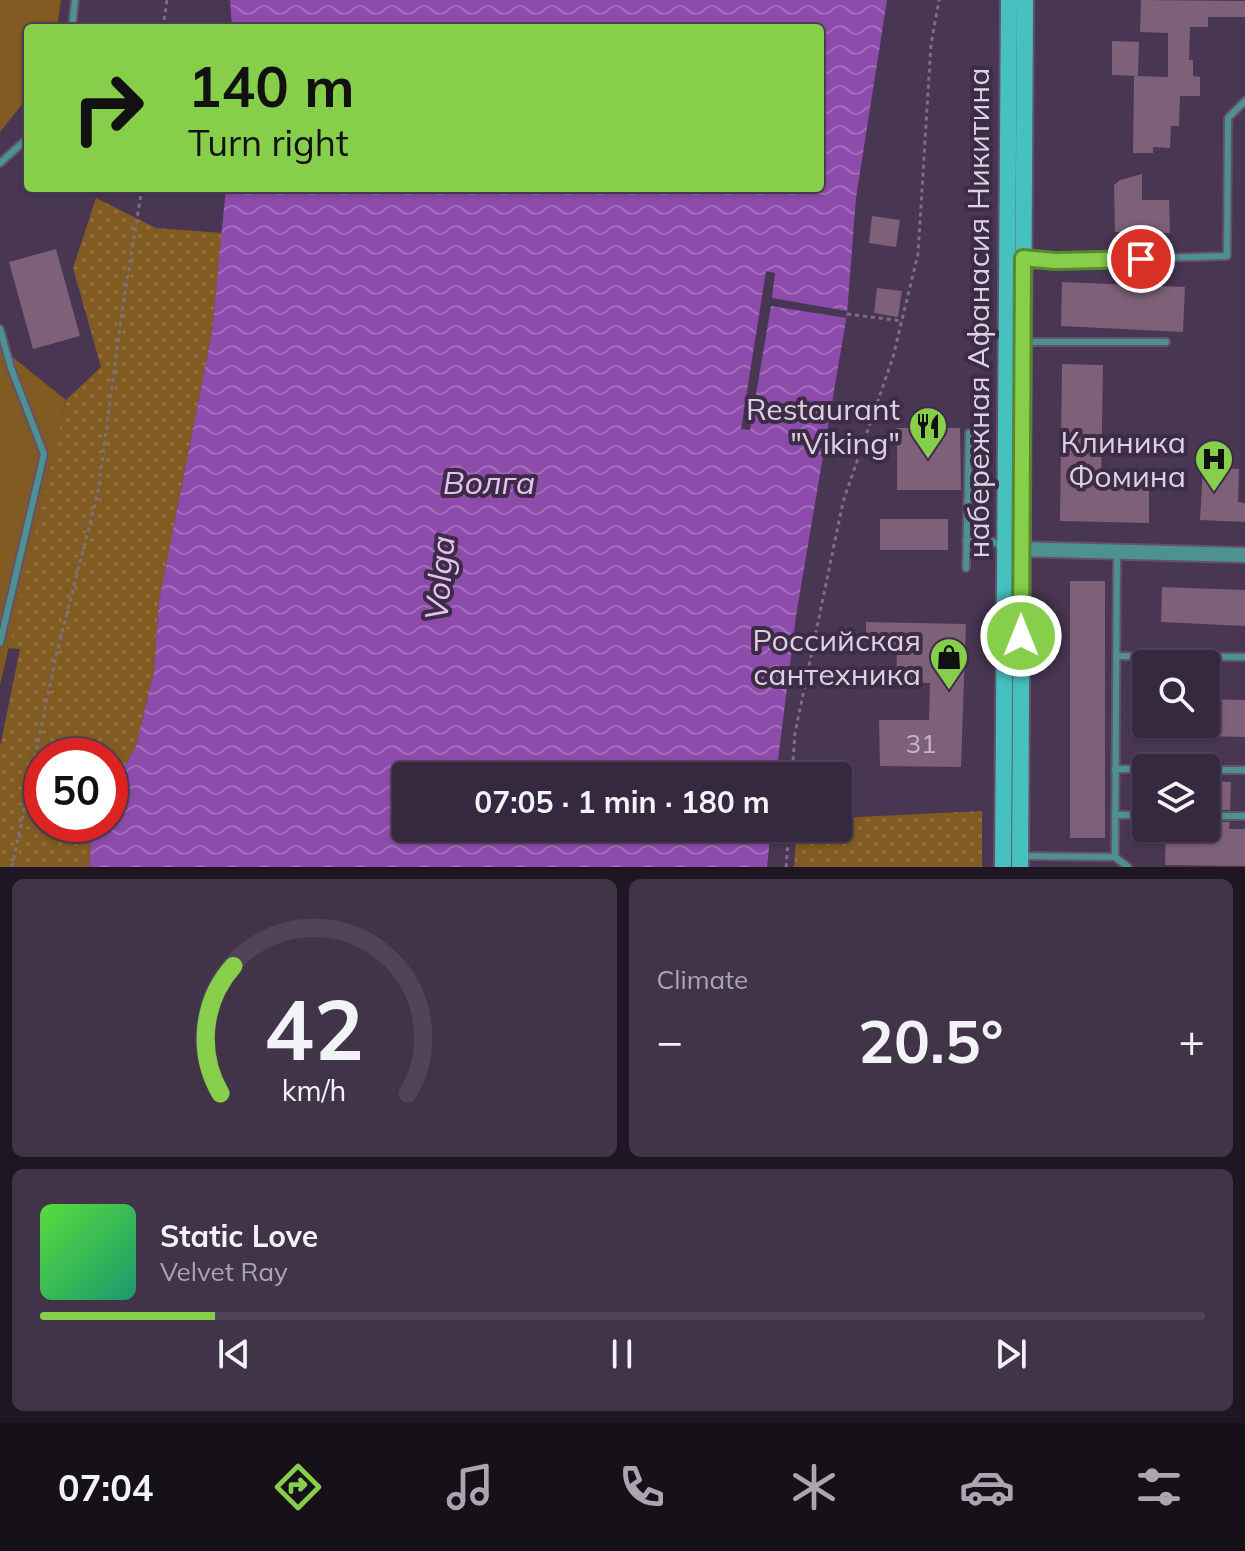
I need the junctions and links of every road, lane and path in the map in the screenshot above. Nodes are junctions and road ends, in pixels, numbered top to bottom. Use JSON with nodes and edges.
{"nodes":[{"id":1,"x":75,"y":0,"type":"edge"},
{"id":2,"x":167,"y":0,"type":"edge"},
{"id":3,"x":939,"y":0,"type":"edge"},
{"id":4,"x":1009,"y":0,"type":"edge"},
{"id":5,"x":1025,"y":0,"type":"edge"},
{"id":6,"x":72,"y":24,"type":"edge"},
{"id":7,"x":164,"y":24,"type":"edge"},
{"id":8,"x":1245,"y":101,"type":"edge"},
{"id":9,"x":24,"y":142,"type":"edge"},
{"id":10,"x":0,"y":163,"type":"edge"},
{"id":11,"x":141,"y":192,"type":"edge"},
{"id":12,"x":1023,"y":258,"type":"junction"},
{"id":13,"x":847,"y":314,"type":"dead end"},
{"id":14,"x":902,"y":321,"type":"junction"},
{"id":15,"x":0,"y":329,"type":"edge"},
{"id":16,"x":1023,"y":342,"type":"junction"},
{"id":17,"x":1166,"y":342,"type":"dead end"},
{"id":18,"x":969,"y":433,"type":"dead end"},
{"id":19,"x":966,"y":541,"type":"junction"},
{"id":20,"x":1012,"y":549,"type":"junction"},
{"id":21,"x":1117,"y":551,"type":"junction"},
{"id":22,"x":1245,"y":555,"type":"edge"},
{"id":23,"x":966,"y":568,"type":"dead end"},
{"id":24,"x":0,"y":643,"type":"edge"},
{"id":25,"x":1116,"y":656,"type":"junction"},
{"id":26,"x":1245,"y":657,"type":"edge"},
{"id":27,"x":793,"y":762,"type":"edge"},
{"id":28,"x":1115,"y":769,"type":"junction"},
{"id":29,"x":1132,"y":769,"type":"edge"},
{"id":30,"x":1220,"y":770,"type":"edge"},
{"id":31,"x":1245,"y":770,"type":"edge"},
{"id":32,"x":1115,"y":815,"type":"junction"},
{"id":33,"x":1132,"y":815,"type":"edge"},
{"id":34,"x":1220,"y":816,"type":"edge"},
{"id":35,"x":1245,"y":816,"type":"edge"},
{"id":36,"x":788,"y":842,"type":"edge"},
{"id":37,"x":1115,"y":857,"type":"junction"},
{"id":38,"x":1020,"y":861,"type":"edge"},
{"id":39,"x":12,"y":867,"type":"edge"},
{"id":40,"x":786,"y":867,"type":"edge"},
{"id":41,"x":1003,"y":867,"type":"edge"},
{"id":42,"x":1128,"y":867,"type":"edge"}],
"edges":[{"from":1,"to":6,"type":"lane"},
{"from":2,"to":7,"type":"path"},
{"from":3,"to":14,"type":"path"},
{"from":4,"to":20,"type":"main road","name":"набережная Афанасия Никитина"},
{"from":5,"to":12,"type":"main road","name":"набережная Афанасия Никитина"},
{"from":8,"to":12,"type":"lane"},
{"from":9,"to":10,"type":"lane"},
{"from":11,"to":39,"type":"path"},
{"from":12,"to":16,"type":"main road","name":"набережная Афанасия Никитина"},
{"from":13,"to":14,"type":"path"},
{"from":14,"to":27,"type":"path"},
{"from":15,"to":24,"type":"lane"},
{"from":16,"to":17,"type":"lane"},
{"from":16,"to":20,"type":"main road","name":"набережная Афанасия Никитина"},
{"from":18,"to":19,"type":"lane"},
{"from":19,"to":20,"type":"lane"},
{"from":19,"to":23,"type":"lane"},
{"from":20,"to":21,"type":"street"},
{"from":20,"to":38,"type":"main road","name":"набережная Афанасия Никитина"},
{"from":20,"to":41,"type":"main road","name":"набережная Афанасия Никитина"},
{"from":21,"to":22,"type":"street"},
{"from":21,"to":25,"type":"lane"},
{"from":25,"to":26,"type":"lane"},
{"from":25,"to":28,"type":"lane"},
{"from":28,"to":29,"type":"lane"},
{"from":28,"to":32,"type":"lane"},
{"from":30,"to":31,"type":"lane"},
{"from":32,"to":33,"type":"lane"},
{"from":32,"to":37,"type":"lane"},
{"from":34,"to":35,"type":"lane"},
{"from":36,"to":40,"type":"path"},
{"from":37,"to":38,"type":"lane"},
{"from":37,"to":42,"type":"lane"}]}
